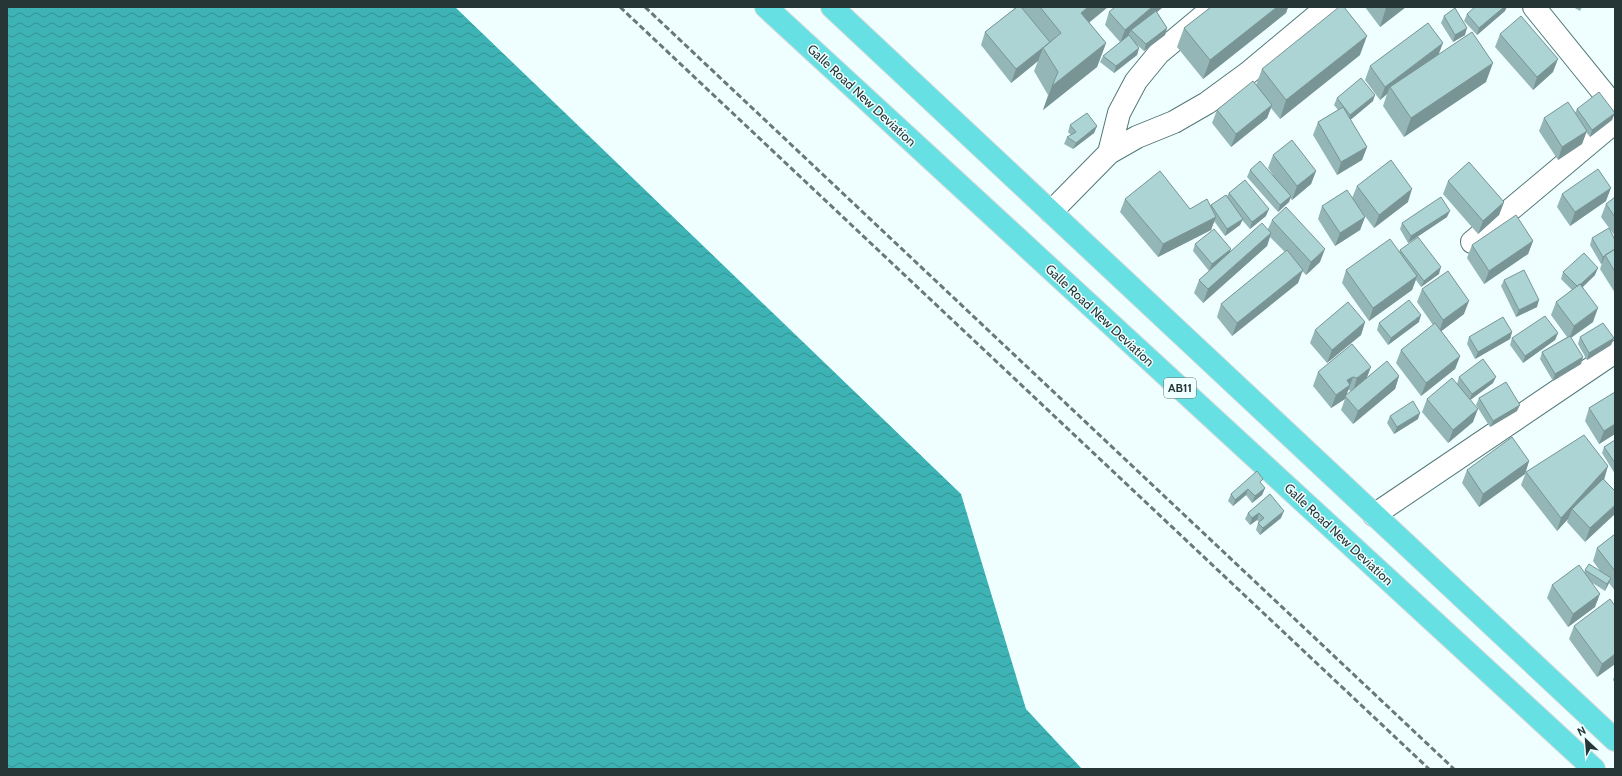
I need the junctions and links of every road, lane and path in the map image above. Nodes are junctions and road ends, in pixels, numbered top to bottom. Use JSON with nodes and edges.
{"nodes":[{"id":1,"x":766,"y":7,"type":"edge"},
{"id":2,"x":832,"y":7,"type":"edge"},
{"id":3,"x":1214,"y":7,"type":"edge"},
{"id":4,"x":1328,"y":7,"type":"edge"},
{"id":5,"x":1534,"y":7,"type":"edge"},
{"id":6,"x":1615,"y":107,"type":"edge"},
{"id":7,"x":1615,"y":122,"type":"edge"},
{"id":8,"x":1109,"y":153,"type":"junction"},
{"id":9,"x":1051,"y":212,"type":"junction"},
{"id":10,"x":1472,"y":242,"type":"dead end"},
{"id":11,"x":1615,"y":352,"type":"edge"},
{"id":12,"x":1374,"y":515,"type":"junction"},
{"id":13,"x":1612,"y":732,"type":"edge"},
{"id":14,"x":1594,"y":769,"type":"edge"}],
"edges":[{"from":1,"to":14,"type":"main road","name":"Galle Road New Deviation","number":"AB11"},
{"from":2,"to":9,"type":"main road"},
{"from":3,"to":8,"type":"street"},
{"from":4,"to":8,"type":"street"},
{"from":5,"to":6,"type":"street"},
{"from":7,"to":10,"type":"street"},
{"from":8,"to":9,"type":"street"},
{"from":9,"to":12,"type":"main road"},
{"from":11,"to":12,"type":"street"},
{"from":12,"to":13,"type":"main road"}]}
